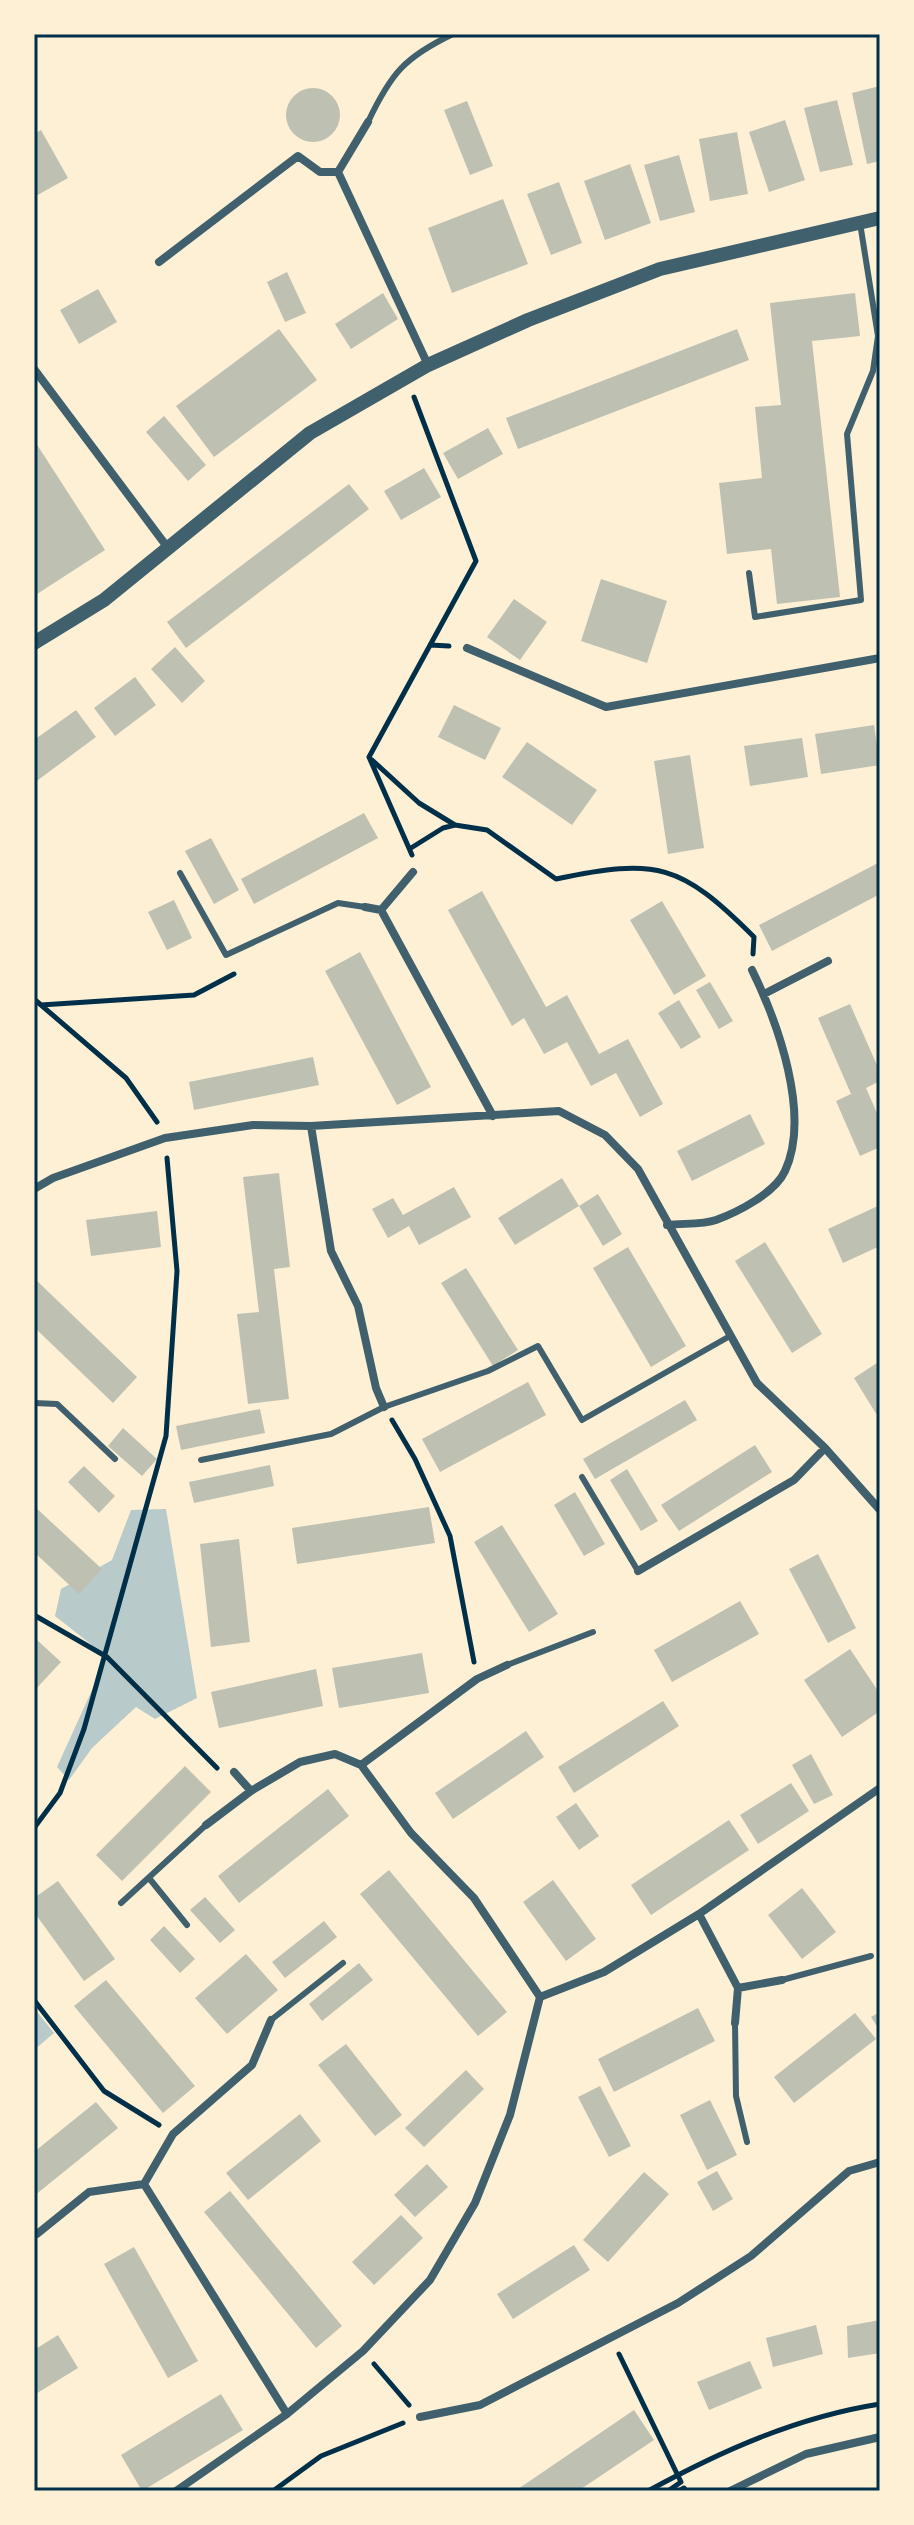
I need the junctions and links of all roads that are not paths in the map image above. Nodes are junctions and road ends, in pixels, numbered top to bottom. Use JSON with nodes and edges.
{"nodes":[{"id":1,"x":453,"y":34,"type":"edge"},
{"id":2,"x":368,"y":122,"type":"joint"},
{"id":3,"x":338,"y":172,"type":"junction"},
{"id":4,"x":880,"y":218,"type":"edge"},
{"id":5,"x":859,"y":220,"type":"junction"},
{"id":6,"x":159,"y":262,"type":"dead end"},
{"id":7,"x":428,"y":365,"type":"junction"},
{"id":8,"x":34,"y":369,"type":"edge"},
{"id":9,"x":168,"y":548,"type":"junction"},
{"id":10,"x":749,"y":573,"type":"dead end"},
{"id":11,"x":34,"y":643,"type":"edge"},
{"id":12,"x":467,"y":648,"type":"dead end"},
{"id":13,"x":880,"y":658,"type":"edge"},
{"id":14,"x":413,"y":872,"type":"road end"},
{"id":15,"x":180,"y":873,"type":"dead end"},
{"id":16,"x":365,"y":907,"type":"joint"},
{"id":17,"x":381,"y":910,"type":"junction"},
{"id":18,"x":828,"y":961,"type":"dead end"},
{"id":19,"x":752,"y":970,"type":"road end"},
{"id":20,"x":764,"y":994,"type":"junction"},
{"id":21,"x":493,"y":1116,"type":"junction"},
{"id":22,"x":311,"y":1126,"type":"junction"},
{"id":23,"x":34,"y":1189,"type":"edge"},
{"id":24,"x":667,"y":1225,"type":"junction"},
{"id":25,"x":730,"y":1336,"type":"junction"},
{"id":26,"x":34,"y":1403,"type":"edge"},
{"id":27,"x":384,"y":1407,"type":"junction"},
{"id":28,"x":825,"y":1448,"type":"junction"},
{"id":29,"x":115,"y":1459,"type":"dead end"},
{"id":30,"x":201,"y":1460,"type":"dead end"},
{"id":31,"x":582,"y":1477,"type":"dead end"},
{"id":32,"x":880,"y":1510,"type":"edge"},
{"id":33,"x":638,"y":1571,"type":"joint"},
{"id":34,"x":593,"y":1632,"type":"dead end"},
{"id":35,"x":507,"y":1665,"type":"joint"},
{"id":36,"x":361,"y":1765,"type":"junction"},
{"id":37,"x":234,"y":1772,"type":"road end"},
{"id":38,"x":880,"y":1788,"type":"edge"},
{"id":39,"x":251,"y":1791,"type":"junction"},
{"id":40,"x":206,"y":1825,"type":"joint"},
{"id":41,"x":149,"y":1878,"type":"junction"},
{"id":42,"x":121,"y":1903,"type":"dead end"},
{"id":43,"x":699,"y":1914,"type":"junction"},
{"id":44,"x":187,"y":1925,"type":"dead end"},
{"id":45,"x":871,"y":1956,"type":"dead end"},
{"id":46,"x":343,"y":1963,"type":"dead end"},
{"id":47,"x":782,"y":1980,"type":"joint"},
{"id":48,"x":738,"y":1988,"type":"junction"},
{"id":49,"x":540,"y":1997,"type":"junction"},
{"id":50,"x":271,"y":2020,"type":"joint"},
{"id":51,"x":735,"y":2023,"type":"joint"},
{"id":52,"x":747,"y":2142,"type":"dead end"},
{"id":53,"x":880,"y":2162,"type":"edge"},
{"id":54,"x":144,"y":2184,"type":"junction"},
{"id":55,"x":35,"y":2235,"type":"edge"},
{"id":56,"x":287,"y":2414,"type":"junction"},
{"id":57,"x":420,"y":2417,"type":"road end"},
{"id":58,"x":880,"y":2437,"type":"edge"},
{"id":59,"x":176,"y":2491,"type":"edge"},
{"id":60,"x":730,"y":2491,"type":"edge"}],
"edges":[{"from":1,"to":2,"type":"lane"},
{"from":2,"to":3,"type":"street"},
{"from":3,"to":6,"type":"street"},
{"from":3,"to":7,"type":"street"},
{"from":4,"to":5,"type":"street"},
{"from":5,"to":7,"type":"street"},
{"from":5,"to":10,"type":"lane"},
{"from":7,"to":9,"type":"street"},
{"from":8,"to":9,"type":"street"},
{"from":9,"to":11,"type":"street"},
{"from":12,"to":13,"type":"street"},
{"from":14,"to":17,"type":"street"},
{"from":15,"to":16,"type":"lane"},
{"from":16,"to":17,"type":"street"},
{"from":17,"to":21,"type":"street"},
{"from":18,"to":20,"type":"street"},
{"from":19,"to":20,"type":"street"},
{"from":20,"to":24,"type":"street"},
{"from":21,"to":22,"type":"street"},
{"from":21,"to":24,"type":"street"},
{"from":22,"to":23,"type":"street"},
{"from":22,"to":27,"type":"street"},
{"from":24,"to":25,"type":"street"},
{"from":25,"to":27,"type":"lane"},
{"from":25,"to":28,"type":"street"},
{"from":26,"to":29,"type":"lane"},
{"from":27,"to":30,"type":"lane"},
{"from":28,"to":32,"type":"street"},
{"from":28,"to":33,"type":"street"},
{"from":31,"to":33,"type":"lane"},
{"from":34,"to":35,"type":"lane"},
{"from":35,"to":36,"type":"street"},
{"from":36,"to":39,"type":"street"},
{"from":36,"to":49,"type":"street"},
{"from":37,"to":39,"type":"street"},
{"from":38,"to":43,"type":"street"},
{"from":39,"to":40,"type":"street"},
{"from":40,"to":41,"type":"lane"},
{"from":41,"to":42,"type":"lane"},
{"from":41,"to":44,"type":"lane"},
{"from":43,"to":48,"type":"street"},
{"from":43,"to":49,"type":"street"},
{"from":45,"to":47,"type":"lane"},
{"from":46,"to":50,"type":"lane"},
{"from":47,"to":48,"type":"street"},
{"from":48,"to":51,"type":"street"},
{"from":49,"to":56,"type":"street"},
{"from":50,"to":54,"type":"street"},
{"from":51,"to":52,"type":"lane"},
{"from":53,"to":57,"type":"street"},
{"from":54,"to":55,"type":"street"},
{"from":54,"to":56,"type":"street"},
{"from":56,"to":59,"type":"street"},
{"from":58,"to":60,"type":"street"}]}
